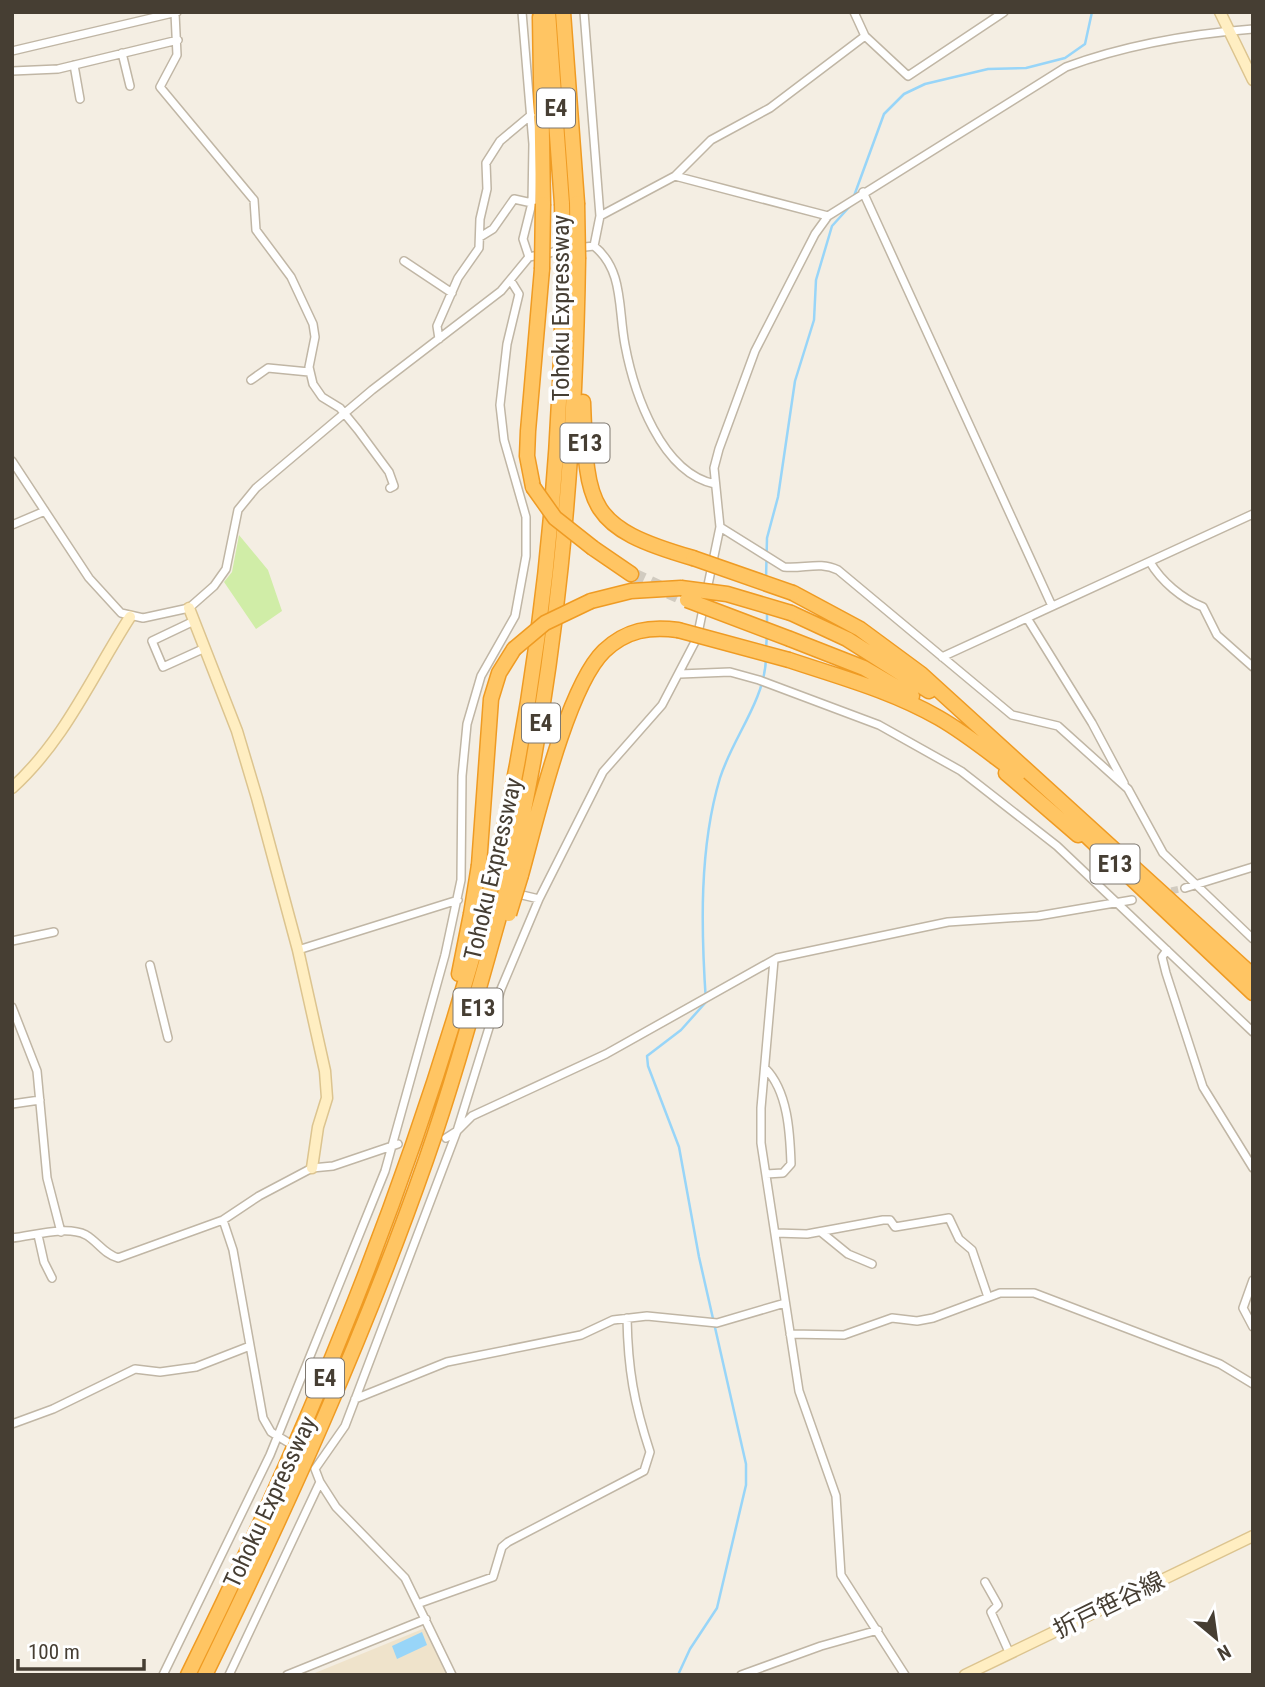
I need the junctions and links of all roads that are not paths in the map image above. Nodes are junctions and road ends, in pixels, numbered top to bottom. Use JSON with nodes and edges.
{"nodes":[{"id":1,"x":522,"y":12,"type":"edge"},
{"id":2,"x":540,"y":12,"type":"edge"},
{"id":3,"x":548,"y":12,"type":"edge"},
{"id":4,"x":563,"y":12,"type":"edge"},
{"id":5,"x":584,"y":12,"type":"edge"},
{"id":6,"x":854,"y":12,"type":"edge"},
{"id":7,"x":1004,"y":12,"type":"edge"},
{"id":8,"x":1220,"y":12,"type":"edge"},
{"id":9,"x":176,"y":13,"type":"edge"},
{"id":10,"x":1253,"y":29,"type":"edge"},
{"id":11,"x":1229,"y":31,"type":"junction"},
{"id":12,"x":865,"y":36,"type":"junction"},
{"id":13,"x":178,"y":40,"type":"junction"},
{"id":14,"x":12,"y":51,"type":"edge"},
{"id":15,"x":122,"y":53,"type":"junction"},
{"id":16,"x":74,"y":65,"type":"junction"},
{"id":17,"x":12,"y":71,"type":"edge"},
{"id":18,"x":1253,"y":79,"type":"edge"},
{"id":19,"x":130,"y":86,"type":"dead end"},
{"id":20,"x":80,"y":99,"type":"dead end"},
{"id":21,"x":531,"y":115,"type":"junction"},
{"id":22,"x":675,"y":176,"type":"junction"},
{"id":23,"x":861,"y":194,"type":"junction"},
{"id":24,"x":538,"y":203,"type":"junction"},
{"id":25,"x":600,"y":216,"type":"junction"},
{"id":26,"x":828,"y":216,"type":"junction"},
{"id":27,"x":480,"y":237,"type":"junction"},
{"id":28,"x":594,"y":246,"type":"junction"},
{"id":29,"x":529,"y":257,"type":"junction"},
{"id":30,"x":404,"y":261,"type":"dead end"},
{"id":31,"x":573,"y":262,"type":"junction"},
{"id":32,"x":511,"y":281,"type":"junction"},
{"id":33,"x":452,"y":293,"type":"junction"},
{"id":34,"x":439,"y":339,"type":"junction"},
{"id":35,"x":309,"y":372,"type":"junction"},
{"id":36,"x":251,"y":380,"type":"dead end"},
{"id":37,"x":345,"y":414,"type":"junction"},
{"id":38,"x":12,"y":461,"type":"edge"},
{"id":39,"x":715,"y":484,"type":"junction"},
{"id":40,"x":390,"y":488,"type":"dead end"},
{"id":41,"x":45,"y":511,"type":"junction"},
{"id":42,"x":1253,"y":514,"type":"edge"},
{"id":43,"x":12,"y":525,"type":"edge"},
{"id":44,"x":720,"y":527,"type":"junction"},
{"id":45,"x":1150,"y":562,"type":"junction"},
{"id":46,"x":631,"y":573,"type":"tunnel mouth"},
{"id":47,"x":682,"y":595,"type":"junction"},
{"id":48,"x":1052,"y":606,"type":"junction"},
{"id":49,"x":189,"y":608,"type":"junction"},
{"id":50,"x":130,"y":617,"type":"junction"},
{"id":51,"x":1027,"y":618,"type":"junction"},
{"id":52,"x":194,"y":621,"type":"junction"},
{"id":53,"x":205,"y":648,"type":"junction"},
{"id":54,"x":942,"y":657,"type":"junction"},
{"id":55,"x":1253,"y":667,"type":"edge"},
{"id":56,"x":680,"y":674,"type":"junction"},
{"id":57,"x":978,"y":735,"type":"junction"},
{"id":58,"x":12,"y":788,"type":"edge"},
{"id":59,"x":1128,"y":789,"type":"junction"},
{"id":60,"x":1107,"y":849,"type":"junction"},
{"id":61,"x":1253,"y":867,"type":"edge"},
{"id":62,"x":515,"y":873,"type":"junction"},
{"id":63,"x":461,"y":880,"type":"junction"},
{"id":64,"x":1195,"y":884,"type":"junction"},
{"id":65,"x":1185,"y":888,"type":"tunnel mouth"},
{"id":66,"x":539,"y":899,"type":"junction"},
{"id":67,"x":458,"y":900,"type":"junction"},
{"id":68,"x":1132,"y":900,"type":"dead end"},
{"id":69,"x":1118,"y":903,"type":"junction"},
{"id":70,"x":477,"y":915,"type":"junction"},
{"id":71,"x":54,"y":932,"type":"dead end"},
{"id":72,"x":1253,"y":939,"type":"edge"},
{"id":73,"x":12,"y":941,"type":"edge"},
{"id":74,"x":298,"y":950,"type":"junction"},
{"id":75,"x":1167,"y":950,"type":"junction"},
{"id":76,"x":774,"y":960,"type":"junction"},
{"id":77,"x":150,"y":965,"type":"dead end"},
{"id":78,"x":1253,"y":976,"type":"edge"},
{"id":79,"x":1253,"y":993,"type":"edge"},
{"id":80,"x":12,"y":1007,"type":"edge"},
{"id":81,"x":1253,"y":1032,"type":"edge"},
{"id":82,"x":168,"y":1038,"type":"dead end"},
{"id":83,"x":765,"y":1068,"type":"junction"},
{"id":84,"x":447,"y":1097,"type":"joint"},
{"id":85,"x":40,"y":1100,"type":"junction"},
{"id":86,"x":12,"y":1104,"type":"edge"},
{"id":87,"x":457,"y":1131,"type":"junction"},
{"id":88,"x":446,"y":1138,"type":"dead end"},
{"id":89,"x":395,"y":1145,"type":"junction"},
{"id":90,"x":1253,"y":1167,"type":"edge"},
{"id":91,"x":312,"y":1168,"type":"junction"},
{"id":92,"x":766,"y":1174,"type":"junction"},
{"id":93,"x":223,"y":1220,"type":"junction"},
{"id":94,"x":61,"y":1232,"type":"junction"},
{"id":95,"x":821,"y":1232,"type":"junction"},
{"id":96,"x":776,"y":1233,"type":"junction"},
{"id":97,"x":38,"y":1235,"type":"junction"},
{"id":98,"x":12,"y":1238,"type":"edge"},
{"id":99,"x":872,"y":1264,"type":"dead end"},
{"id":100,"x":52,"y":1278,"type":"dead end"},
{"id":101,"x":1253,"y":1280,"type":"edge"},
{"id":102,"x":988,"y":1297,"type":"junction"},
{"id":103,"x":785,"y":1303,"type":"junction"},
{"id":104,"x":627,"y":1318,"type":"junction"},
{"id":105,"x":1253,"y":1326,"type":"edge"},
{"id":106,"x":790,"y":1334,"type":"junction"},
{"id":107,"x":250,"y":1346,"type":"junction"},
{"id":108,"x":1253,"y":1384,"type":"edge"},
{"id":109,"x":355,"y":1399,"type":"junction"},
{"id":110,"x":12,"y":1423,"type":"edge"},
{"id":111,"x":278,"y":1435,"type":"junction"},
{"id":112,"x":289,"y":1443,"type":"dead end"},
{"id":113,"x":320,"y":1482,"type":"junction"},
{"id":114,"x":1253,"y":1536,"type":"edge"},
{"id":115,"x":985,"y":1581,"type":"dead end"},
{"id":116,"x":420,"y":1603,"type":"junction"},
{"id":117,"x":426,"y":1619,"type":"junction"},
{"id":118,"x":877,"y":1630,"type":"junction"},
{"id":119,"x":1009,"y":1652,"type":"junction"},
{"id":120,"x":163,"y":1675,"type":"edge"},
{"id":121,"x":188,"y":1675,"type":"edge"},
{"id":122,"x":205,"y":1675,"type":"edge"},
{"id":123,"x":229,"y":1675,"type":"edge"},
{"id":124,"x":287,"y":1675,"type":"edge"},
{"id":125,"x":452,"y":1675,"type":"edge"},
{"id":126,"x":741,"y":1675,"type":"edge"},
{"id":127,"x":905,"y":1675,"type":"edge"},
{"id":128,"x":965,"y":1675,"type":"edge"}],
"edges":[{"from":1,"to":21,"type":"street"},
{"from":2,"to":24,"type":"highway","number":"E13"},
{"from":3,"to":31,"type":"highway","name":"Tohoku Expressway","number":"E4","bridge":true},
{"from":4,"to":31,"type":"highway","name":"Tohoku Expressway","number":"E4","bridge":true},
{"from":5,"to":25,"type":"street"},
{"from":6,"to":12,"type":"street"},
{"from":7,"to":12,"type":"street"},
{"from":8,"to":11,"type":"street"},
{"from":9,"to":13,"type":"street"},
{"from":9,"to":14,"type":"street"},
{"from":10,"to":11,"type":"street"},
{"from":11,"to":18,"type":"street"},
{"from":11,"to":23,"type":"street"},
{"from":12,"to":22,"type":"street"},
{"from":13,"to":15,"type":"street"},
{"from":13,"to":35,"type":"street"},
{"from":15,"to":16,"type":"street"},
{"from":15,"to":19,"type":"street"},
{"from":16,"to":17,"type":"street"},
{"from":16,"to":20,"type":"street"},
{"from":21,"to":24,"type":"street"},
{"from":21,"to":27,"type":"street"},
{"from":22,"to":25,"type":"street"},
{"from":22,"to":26,"type":"street"},
{"from":23,"to":26,"type":"street"},
{"from":23,"to":48,"type":"street"},
{"from":24,"to":27,"type":"street"},
{"from":24,"to":29,"type":"street"},
{"from":24,"to":46,"type":"highway","number":"E13","bridge":true},
{"from":25,"to":28,"type":"street"},
{"from":26,"to":39,"type":"street"},
{"from":27,"to":33,"type":"street"},
{"from":28,"to":29,"type":"street"},
{"from":28,"to":39,"type":"street"},
{"from":29,"to":32,"type":"street"},
{"from":30,"to":33,"type":"street"},
{"from":31,"to":57,"type":"highway","number":"E13","bridge":true},
{"from":31,"to":62,"type":"highway","name":"Tohoku Expressway","number":"E4"},
{"from":31,"to":70,"type":"highway","name":"Tohoku Expressway","number":"E4","bridge":true},
{"from":32,"to":34,"type":"street"},
{"from":32,"to":63,"type":"street"},
{"from":33,"to":34,"type":"street"},
{"from":34,"to":37,"type":"street"},
{"from":35,"to":36,"type":"street"},
{"from":35,"to":37,"type":"street"},
{"from":37,"to":40,"type":"street"},
{"from":37,"to":49,"type":"street"},
{"from":38,"to":41,"type":"street"},
{"from":39,"to":44,"type":"street"},
{"from":41,"to":43,"type":"street"},
{"from":41,"to":50,"type":"street"},
{"from":42,"to":45,"type":"street"},
{"from":44,"to":54,"type":"street"},
{"from":44,"to":56,"type":"street"},
{"from":45,"to":48,"type":"street"},
{"from":45,"to":55,"type":"street"},
{"from":47,"to":57,"type":"highway","number":"E13","bridge":true},
{"from":47,"to":57,"type":"highway","number":"E13","bridge":true},
{"from":47,"to":70,"type":"highway","number":"E13","bridge":true},
{"from":48,"to":51,"type":"street"},
{"from":49,"to":50,"type":"street"},
{"from":49,"to":52,"type":"street"},
{"from":50,"to":58,"type":"street"},
{"from":51,"to":54,"type":"street"},
{"from":51,"to":59,"type":"street"},
{"from":52,"to":53,"type":"street"},
{"from":52,"to":53,"type":"street"},
{"from":53,"to":74,"type":"street"},
{"from":54,"to":59,"type":"street"},
{"from":56,"to":66,"type":"street"},
{"from":56,"to":69,"type":"street"},
{"from":57,"to":60,"type":"highway","number":"E13"},
{"from":57,"to":62,"type":"highway","number":"E13","bridge":true},
{"from":59,"to":64,"type":"street"},
{"from":60,"to":78,"type":"highway","number":"E13"},
{"from":60,"to":79,"type":"highway","number":"E13"},
{"from":61,"to":64,"type":"street"},
{"from":62,"to":84,"type":"highway","number":"E13","bridge":true},
{"from":63,"to":66,"type":"street"},
{"from":63,"to":67,"type":"street"},
{"from":64,"to":65,"type":"street"},
{"from":64,"to":72,"type":"street"},
{"from":66,"to":87,"type":"street"},
{"from":67,"to":74,"type":"street"},
{"from":67,"to":89,"type":"street"},
{"from":68,"to":69,"type":"street"},
{"from":69,"to":75,"type":"street"},
{"from":69,"to":76,"type":"street"},
{"from":70,"to":121,"type":"highway","name":"Tohoku Expressway","number":"E4"},
{"from":71,"to":73,"type":"street"},
{"from":74,"to":91,"type":"street"},
{"from":75,"to":81,"type":"street"},
{"from":75,"to":90,"type":"street"},
{"from":76,"to":83,"type":"street"},
{"from":76,"to":87,"type":"street"},
{"from":77,"to":82,"type":"street"},
{"from":80,"to":85,"type":"street"},
{"from":83,"to":92,"type":"street"},
{"from":83,"to":92,"type":"street"},
{"from":84,"to":122,"type":"highway","name":"Tohoku Expressway","number":"E4"},
{"from":85,"to":86,"type":"street"},
{"from":85,"to":94,"type":"street"},
{"from":87,"to":88,"type":"street"},
{"from":87,"to":109,"type":"street"},
{"from":89,"to":91,"type":"street"},
{"from":89,"to":111,"type":"street"},
{"from":91,"to":93,"type":"street"},
{"from":92,"to":96,"type":"street"},
{"from":93,"to":94,"type":"street"},
{"from":93,"to":107,"type":"street"},
{"from":94,"to":97,"type":"street"},
{"from":95,"to":96,"type":"street"},
{"from":95,"to":99,"type":"street"},
{"from":95,"to":102,"type":"street"},
{"from":96,"to":103,"type":"street"},
{"from":97,"to":98,"type":"street"},
{"from":97,"to":100,"type":"street"},
{"from":101,"to":105,"type":"street"},
{"from":102,"to":106,"type":"street"},
{"from":102,"to":108,"type":"street"},
{"from":103,"to":104,"type":"street"},
{"from":103,"to":106,"type":"street"},
{"from":104,"to":109,"type":"street"},
{"from":104,"to":116,"type":"street"},
{"from":106,"to":118,"type":"street"},
{"from":107,"to":110,"type":"street"},
{"from":107,"to":111,"type":"street"},
{"from":109,"to":113,"type":"street"},
{"from":111,"to":112,"type":"street"},
{"from":111,"to":120,"type":"street"},
{"from":113,"to":116,"type":"street"},
{"from":113,"to":123,"type":"street"},
{"from":114,"to":119,"type":"street","name":"折戸笹谷線"},
{"from":115,"to":119,"type":"street"},
{"from":116,"to":117,"type":"street"},
{"from":117,"to":124,"type":"street"},
{"from":117,"to":125,"type":"street"},
{"from":118,"to":126,"type":"street"},
{"from":118,"to":127,"type":"street"},
{"from":119,"to":128,"type":"street","name":"折戸笹谷線"}]}
